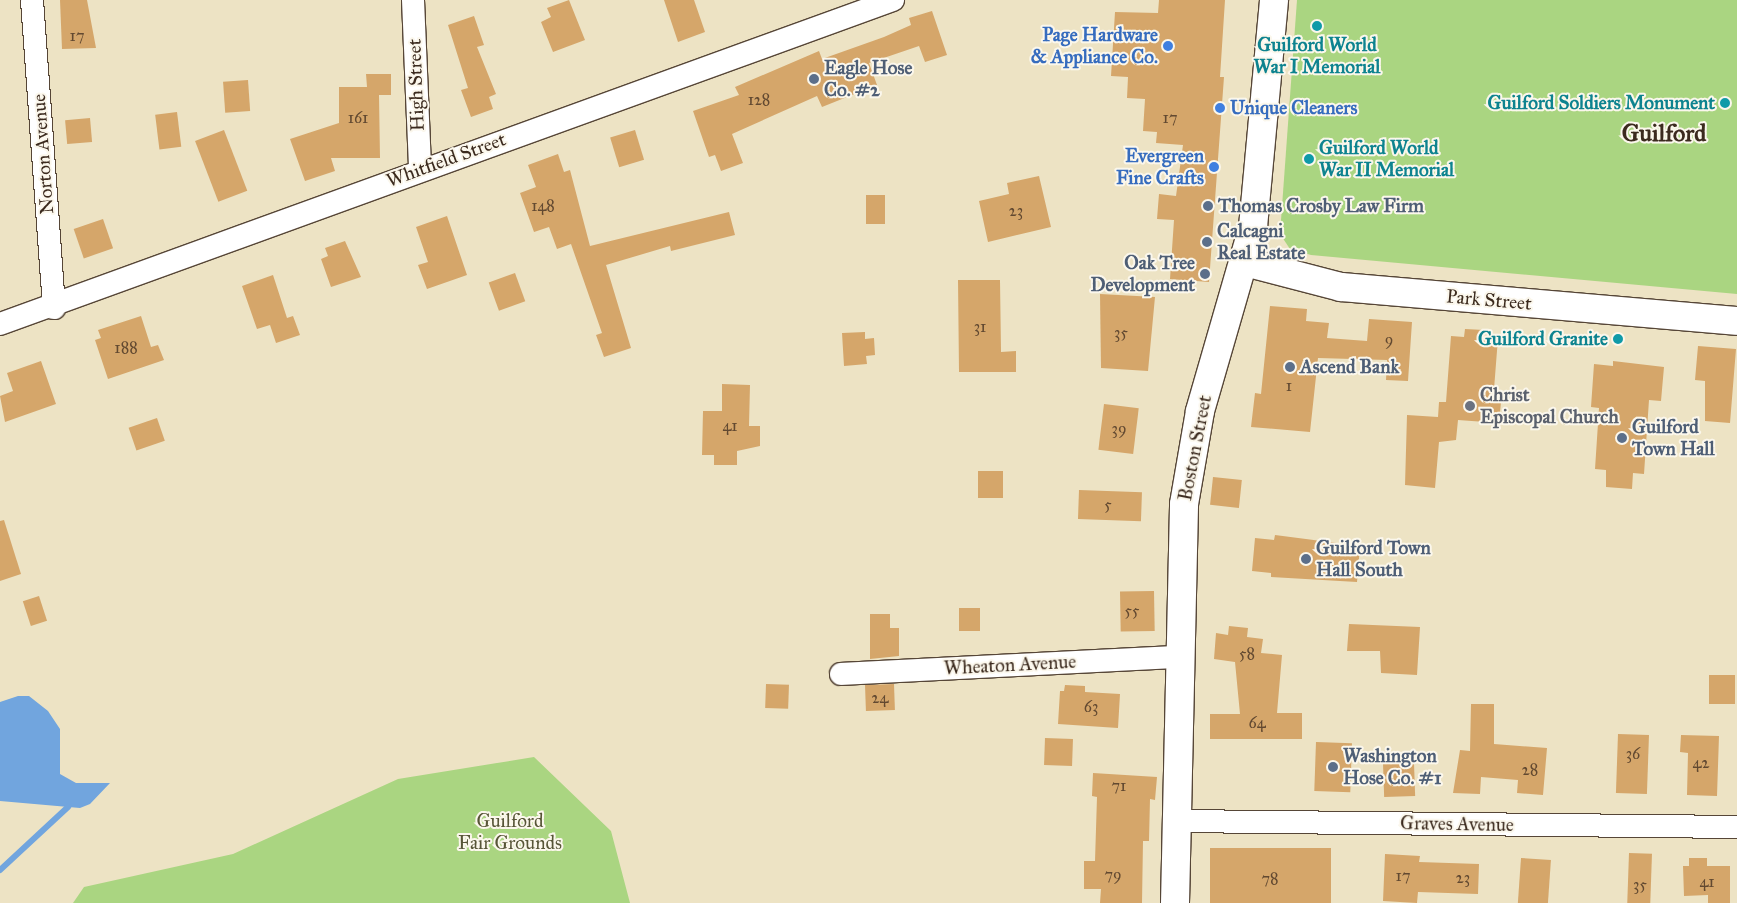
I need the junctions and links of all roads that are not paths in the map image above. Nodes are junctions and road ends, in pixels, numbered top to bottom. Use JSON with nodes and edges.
{"nodes":[{"id":1,"x":32,"y":0,"type":"edge"},
{"id":2,"x":413,"y":0,"type":"edge"},
{"id":3,"x":893,"y":0,"type":"edge"},
{"id":4,"x":1274,"y":0,"type":"edge"},
{"id":5,"x":420,"y":169,"type":"junction"},
{"id":6,"x":1245,"y":262,"type":"junction"},
{"id":7,"x":54,"y":308,"type":"junction"},
{"id":8,"x":1737,"y":321,"type":"edge"},
{"id":9,"x":0,"y":324,"type":"edge"},
{"id":10,"x":1179,"y":657,"type":"junction"},
{"id":11,"x":841,"y":674,"type":"dead end"},
{"id":12,"x":1176,"y":821,"type":"junction"},
{"id":13,"x":1737,"y":827,"type":"edge"},
{"id":14,"x":1175,"y":903,"type":"edge"}],
"edges":[{"from":1,"to":7,"type":"street","name":"Norton Avenue"},
{"from":2,"to":5,"type":"street","name":"High Street"},
{"from":3,"to":5,"type":"street","name":"Whitfield Street"},
{"from":4,"to":6,"type":"main road","name":"Boston Street"},
{"from":5,"to":7,"type":"street","name":"Whitfield Street"},
{"from":6,"to":8,"type":"main road","name":"Park Street"},
{"from":6,"to":10,"type":"main road","name":"Boston Street"},
{"from":7,"to":9,"type":"street","name":"Whitfield Street"},
{"from":10,"to":11,"type":"street","name":"Wheaton Avenue"},
{"from":10,"to":12,"type":"main road","name":"Boston Street"},
{"from":12,"to":13,"type":"street","name":"Graves Avenue"},
{"from":12,"to":14,"type":"main road","name":"Boston Street"}]}
